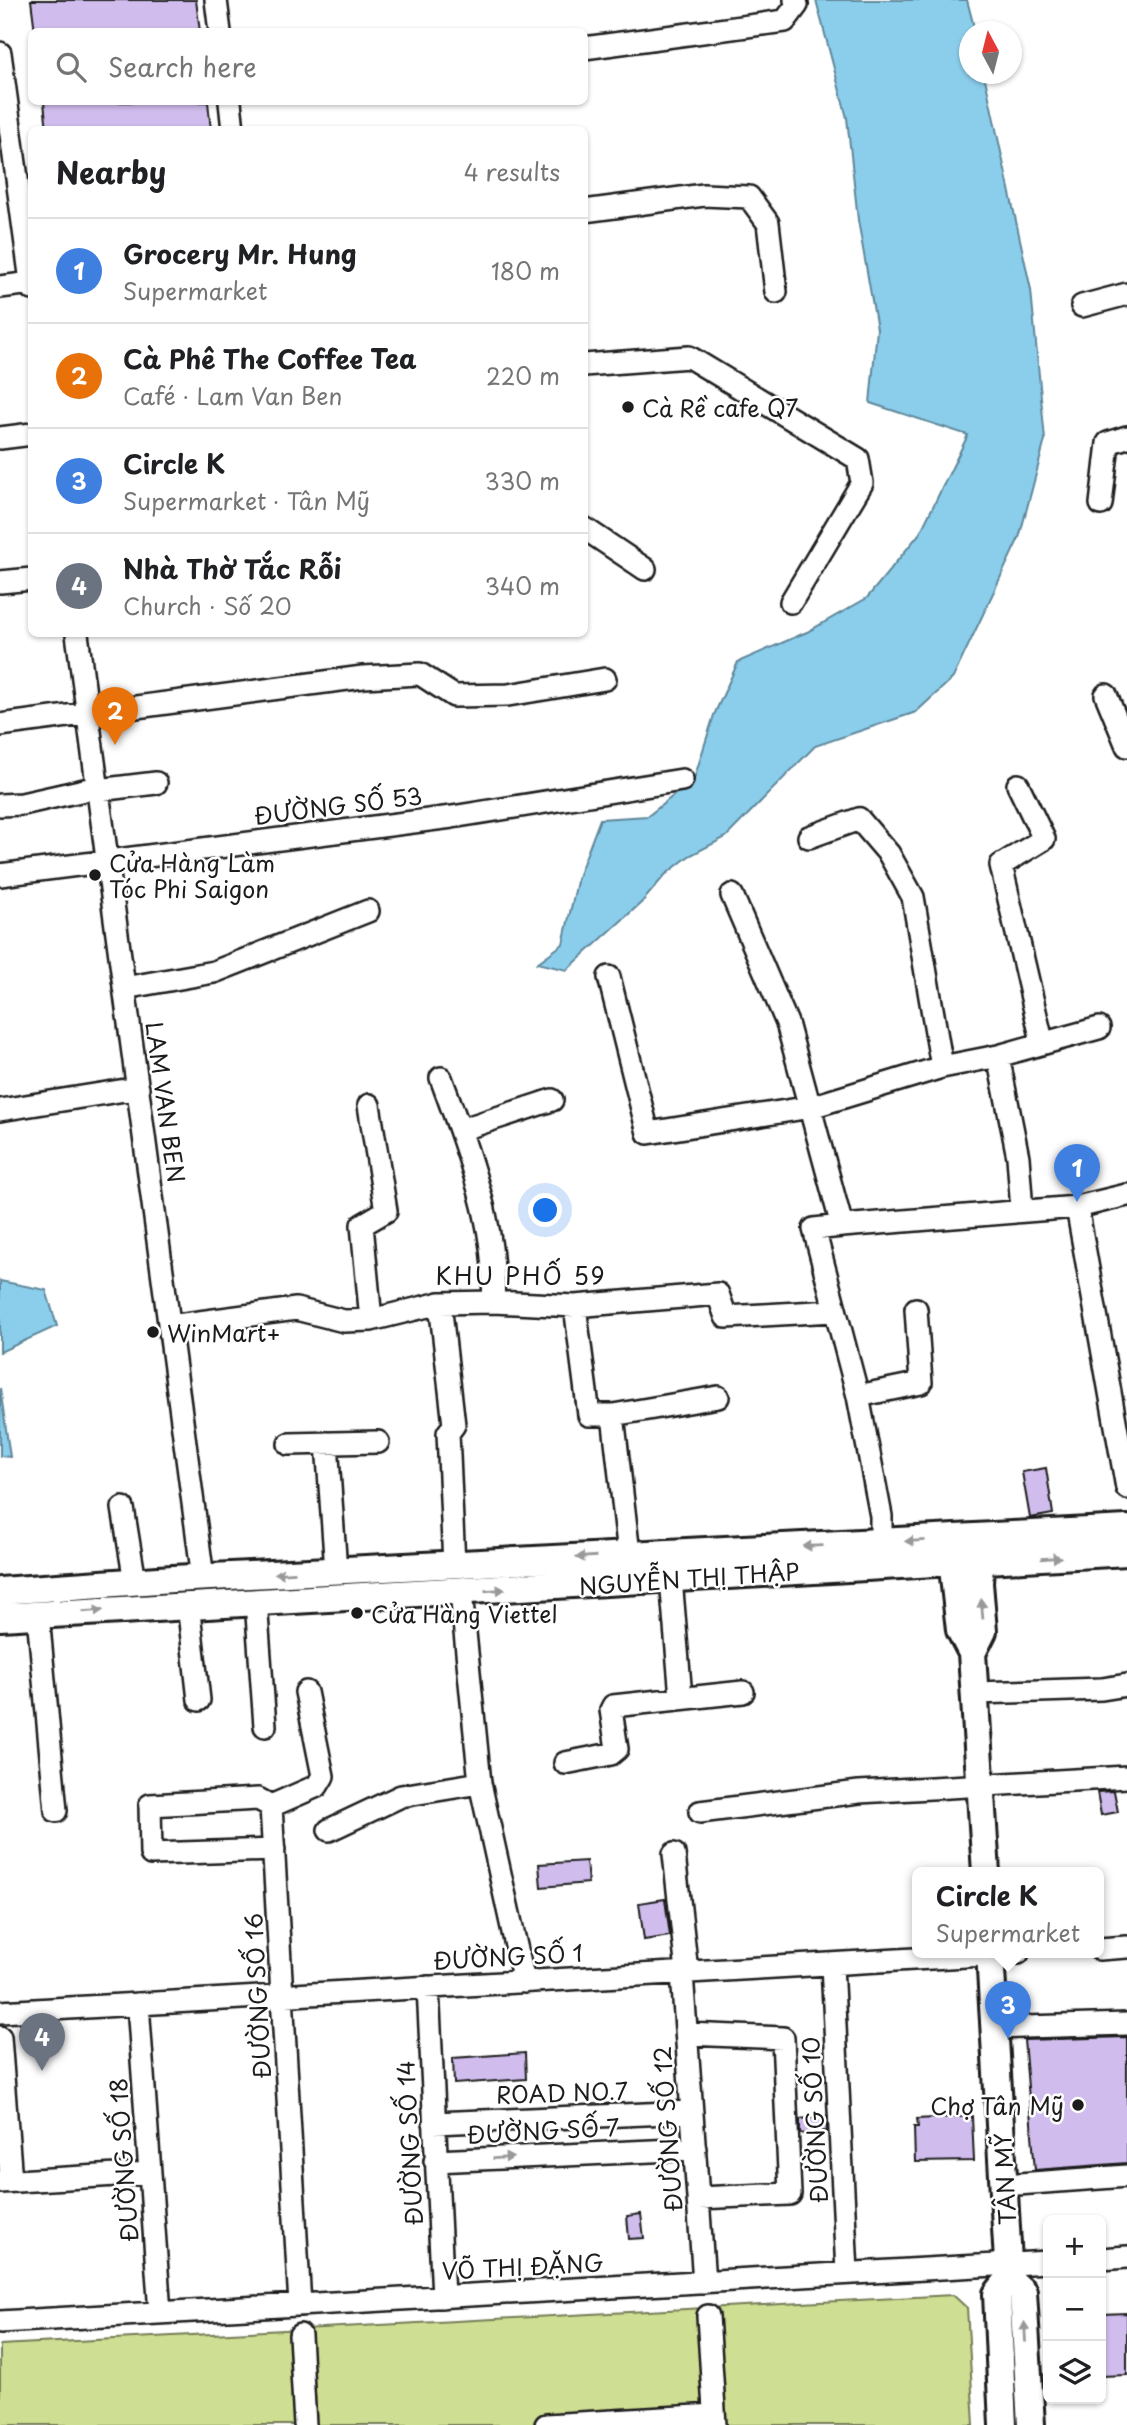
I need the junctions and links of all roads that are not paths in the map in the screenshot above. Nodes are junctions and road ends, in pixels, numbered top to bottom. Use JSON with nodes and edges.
{"nodes":[{"id":1,"x":216,"y":0,"type":"edge"},
{"id":2,"x":795,"y":0,"type":"edge"},
{"id":3,"x":220,"y":28,"type":"edge"},
{"id":4,"x":588,"y":47,"type":"edge"},
{"id":5,"x":0,"y":53,"type":"edge"},
{"id":6,"x":230,"y":105,"type":"edge"},
{"id":7,"x":233,"y":126,"type":"edge"},
{"id":8,"x":5,"y":127,"type":"edge"},
{"id":9,"x":588,"y":210,"type":"edge"},
{"id":10,"x":28,"y":266,"type":"edge"},
{"id":11,"x":28,"y":284,"type":"edge"},
{"id":12,"x":0,"y":287,"type":"edge"},
{"id":13,"x":776,"y":292,"type":"dead end"},
{"id":14,"x":1127,"y":297,"type":"edge"},
{"id":15,"x":1082,"y":306,"type":"dead end"},
{"id":16,"x":588,"y":365,"type":"edge"},
{"id":17,"x":28,"y":434,"type":"edge"},
{"id":18,"x":0,"y":438,"type":"edge"},
{"id":19,"x":1127,"y":438,"type":"edge"},
{"id":20,"x":1101,"y":504,"type":"dead end"},
{"id":21,"x":588,"y":531,"type":"edge"},
{"id":22,"x":645,"y":569,"type":"dead end"},
{"id":23,"x":28,"y":579,"type":"edge"},
{"id":24,"x":0,"y":582,"type":"edge"},
{"id":25,"x":791,"y":601,"type":"dead end"},
{"id":26,"x":77,"y":637,"type":"edge"},
{"id":27,"x":605,"y":679,"type":"dead end"},
{"id":28,"x":1106,"y":695,"type":"dead end"},
{"id":29,"x":88,"y":713,"type":"junction"},
{"id":30,"x":0,"y":725,"type":"edge"},
{"id":31,"x":1127,"y":747,"type":"edge"},
{"id":32,"x":682,"y":780,"type":"dead end"},
{"id":33,"x":156,"y":783,"type":"dead end"},
{"id":34,"x":1018,"y":785,"type":"dead end"},
{"id":35,"x":98,"y":788,"type":"junction"},
{"id":36,"x":0,"y":805,"type":"edge"},
{"id":37,"x":808,"y":837,"type":"dead end"},
{"id":38,"x":107,"y":861,"type":"junction"},
{"id":39,"x":0,"y":874,"type":"edge"},
{"id":40,"x":732,"y":895,"type":"dead end"},
{"id":41,"x":368,"y":911,"type":"dead end"},
{"id":42,"x":609,"y":977,"type":"dead end"},
{"id":43,"x":124,"y":988,"type":"junction"},
{"id":44,"x":1099,"y":1028,"type":"dead end"},
{"id":45,"x":1042,"y":1041,"type":"junction"},
{"id":46,"x":999,"y":1056,"type":"junction"},
{"id":47,"x":942,"y":1067,"type":"junction"},
{"id":48,"x":441,"y":1078,"type":"dead end"},
{"id":49,"x":138,"y":1088,"type":"junction"},
{"id":50,"x":552,"y":1100,"type":"dead end"},
{"id":51,"x":369,"y":1105,"type":"dead end"},
{"id":52,"x":811,"y":1107,"type":"junction"},
{"id":53,"x":0,"y":1110,"type":"edge"},
{"id":54,"x":460,"y":1130,"type":"junction"},
{"id":55,"x":1127,"y":1195,"type":"edge"},
{"id":56,"x":1077,"y":1207,"type":"junction"},
{"id":57,"x":1022,"y":1211,"type":"junction"},
{"id":58,"x":842,"y":1226,"type":"junction"},
{"id":59,"x":494,"y":1302,"type":"junction"},
{"id":60,"x":440,"y":1303,"type":"junction"},
{"id":61,"x":575,"y":1307,"type":"junction"},
{"id":62,"x":916,"y":1309,"type":"dead end"},
{"id":63,"x":834,"y":1311,"type":"junction"},
{"id":64,"x":371,"y":1321,"type":"junction"},
{"id":65,"x":169,"y":1326,"type":"junction"},
{"id":66,"x":858,"y":1396,"type":"junction"},
{"id":67,"x":718,"y":1397,"type":"dead end"},
{"id":68,"x":1119,"y":1397,"type":"edge"},
{"id":69,"x":612,"y":1415,"type":"junction"},
{"id":70,"x":378,"y":1442,"type":"dead end"},
{"id":71,"x":327,"y":1443,"type":"junction"},
{"id":72,"x":289,"y":1444,"type":"dead end"},
{"id":73,"x":1127,"y":1488,"type":"edge"},
{"id":74,"x":122,"y":1508,"type":"dead end"},
{"id":75,"x":1127,"y":1529,"type":"edge"},
{"id":76,"x":982,"y":1550,"type":"junction"},
{"id":77,"x":951,"y":1552,"type":"junction"},
{"id":78,"x":1127,"y":1552,"type":"edge"},
{"id":79,"x":629,"y":1554,"type":"junction"},
{"id":80,"x":882,"y":1554,"type":"junction"},
{"id":81,"x":454,"y":1565,"type":"junction"},
{"id":82,"x":336,"y":1571,"type":"junction"},
{"id":83,"x":671,"y":1579,"type":"junction"},
{"id":84,"x":135,"y":1582,"type":"junction"},
{"id":85,"x":0,"y":1591,"type":"edge"},
{"id":86,"x":461,"y":1592,"type":"junction"},
{"id":87,"x":199,"y":1595,"type":"junction"},
{"id":88,"x":256,"y":1601,"type":"junction"},
{"id":89,"x":38,"y":1615,"type":"junction"},
{"id":90,"x":0,"y":1618,"type":"edge"},
{"id":91,"x":972,"y":1653,"type":"junction"},
{"id":92,"x":1127,"y":1685,"type":"edge"},
{"id":93,"x":306,"y":1692,"type":"dead end"},
{"id":94,"x":743,"y":1692,"type":"dead end"},
{"id":95,"x":975,"y":1693,"type":"junction"},
{"id":96,"x":681,"y":1697,"type":"junction"},
{"id":97,"x":199,"y":1700,"type":"dead end"},
{"id":98,"x":265,"y":1726,"type":"dead end"},
{"id":99,"x":565,"y":1763,"type":"dead end"},
{"id":100,"x":1127,"y":1777,"type":"edge"},
{"id":101,"x":480,"y":1783,"type":"junction"},
{"id":102,"x":980,"y":1785,"type":"junction"},
{"id":103,"x":271,"y":1806,"type":"junction"},
{"id":104,"x":55,"y":1811,"type":"dead end"},
{"id":105,"x":700,"y":1812,"type":"dead end"},
{"id":106,"x":329,"y":1830,"type":"dead end"},
{"id":107,"x":274,"y":1850,"type":"junction"},
{"id":108,"x":674,"y":1854,"type":"dead end"},
{"id":109,"x":986,"y":1867,"type":"edge"},
{"id":110,"x":1127,"y":1947,"type":"edge"},
{"id":111,"x":1104,"y":1949,"type":"edge"},
{"id":112,"x":927,"y":1958,"type":"edge"},
{"id":113,"x":990,"y":1958,"type":"edge"},
{"id":114,"x":832,"y":1964,"type":"junction"},
{"id":115,"x":685,"y":1972,"type":"junction"},
{"id":116,"x":524,"y":1982,"type":"junction"},
{"id":117,"x":428,"y":1987,"type":"junction"},
{"id":118,"x":284,"y":1995,"type":"junction"},
{"id":119,"x":138,"y":2004,"type":"junction"},
{"id":120,"x":0,"y":2012,"type":"edge"},
{"id":121,"x":1127,"y":2024,"type":"edge"},
{"id":122,"x":995,"y":2028,"type":"junction"},
{"id":123,"x":687,"y":2034,"type":"junction"},
{"id":124,"x":0,"y":2037,"type":"edge"},
{"id":125,"x":692,"y":2112,"type":"junction"},
{"id":126,"x":434,"y":2123,"type":"junction"},
{"id":127,"x":695,"y":2149,"type":"junction"},
{"id":128,"x":435,"y":2161,"type":"junction"},
{"id":129,"x":150,"y":2172,"type":"junction"},
{"id":130,"x":1127,"y":2176,"type":"edge"},
{"id":131,"x":6,"y":2181,"type":"edge"},
{"id":132,"x":1004,"y":2185,"type":"junction"},
{"id":133,"x":698,"y":2198,"type":"junction"},
{"id":134,"x":1127,"y":2258,"type":"edge"},
{"id":135,"x":1106,"y":2259,"type":"edge"},
{"id":136,"x":1043,"y":2263,"type":"edge"},
{"id":137,"x":1009,"y":2272,"type":"junction"},
{"id":138,"x":847,"y":2273,"type":"junction"},
{"id":139,"x":704,"y":2282,"type":"junction"},
{"id":140,"x":443,"y":2297,"type":"junction"},
{"id":141,"x":300,"y":2305,"type":"junction"},
{"id":142,"x":160,"y":2313,"type":"junction"},
{"id":143,"x":708,"y":2316,"type":"dead end"},
{"id":144,"x":0,"y":2322,"type":"edge"},
{"id":145,"x":300,"y":2335,"type":"dead end"},
{"id":146,"x":714,"y":2420,"type":"edge"},
{"id":147,"x":305,"y":2425,"type":"edge"},
{"id":148,"x":546,"y":2425,"type":"edge"},
{"id":149,"x":1003,"y":2425,"type":"edge"},
{"id":150,"x":1031,"y":2425,"type":"edge"}],
"edges":[{"from":1,"to":3,"type":"street"},
{"from":2,"to":4,"type":"street"},
{"from":5,"to":8,"type":"street"},
{"from":6,"to":7,"type":"street"},
{"from":8,"to":10,"type":"street"},
{"from":9,"to":13,"type":"street"},
{"from":11,"to":12,"type":"street"},
{"from":14,"to":15,"type":"street"},
{"from":16,"to":25,"type":"street"},
{"from":17,"to":18,"type":"street"},
{"from":19,"to":20,"type":"street"},
{"from":21,"to":22,"type":"street"},
{"from":23,"to":24,"type":"street"},
{"from":26,"to":29,"type":"street","name":"LAM VAN BEN"},
{"from":27,"to":29,"type":"street"},
{"from":28,"to":31,"type":"street"},
{"from":29,"to":30,"type":"street"},
{"from":29,"to":35,"type":"street","name":"LAM VAN BEN"},
{"from":32,"to":38,"type":"street","name":"ĐƯỜNG SỐ 53"},
{"from":33,"to":35,"type":"street"},
{"from":34,"to":45,"type":"street"},
{"from":35,"to":36,"type":"street"},
{"from":35,"to":38,"type":"street","name":"LAM VAN BEN"},
{"from":37,"to":47,"type":"street"},
{"from":38,"to":39,"type":"street","name":"ĐƯỜNG SỐ 53"},
{"from":38,"to":43,"type":"street","name":"LAM VAN BEN"},
{"from":40,"to":52,"type":"street"},
{"from":41,"to":43,"type":"street"},
{"from":42,"to":52,"type":"street"},
{"from":43,"to":49,"type":"street","name":"LAM VAN BEN"},
{"from":44,"to":45,"type":"street"},
{"from":45,"to":46,"type":"street"},
{"from":46,"to":47,"type":"street"},
{"from":46,"to":57,"type":"street"},
{"from":47,"to":52,"type":"street"},
{"from":48,"to":54,"type":"street"},
{"from":49,"to":53,"type":"street"},
{"from":49,"to":65,"type":"street","name":"LAM VAN BEN"},
{"from":50,"to":54,"type":"street"},
{"from":51,"to":64,"type":"street"},
{"from":52,"to":58,"type":"street"},
{"from":54,"to":59,"type":"street"},
{"from":55,"to":56,"type":"street"},
{"from":56,"to":57,"type":"street"},
{"from":56,"to":68,"type":"street"},
{"from":57,"to":58,"type":"street"},
{"from":58,"to":63,"type":"street"},
{"from":59,"to":60,"type":"street"},
{"from":59,"to":61,"type":"street"},
{"from":60,"to":64,"type":"street"},
{"from":60,"to":81,"type":"street"},
{"from":61,"to":63,"type":"street"},
{"from":61,"to":69,"type":"street"},
{"from":62,"to":66,"type":"street"},
{"from":63,"to":66,"type":"street"},
{"from":64,"to":65,"type":"street"},
{"from":65,"to":87,"type":"street","name":"LAM VAN BEN"},
{"from":66,"to":80,"type":"street"},
{"from":67,"to":69,"type":"street"},
{"from":68,"to":73,"type":"street"},
{"from":69,"to":79,"type":"street"},
{"from":70,"to":71,"type":"street"},
{"from":71,"to":72,"type":"street"},
{"from":71,"to":82,"type":"street"},
{"from":74,"to":84,"type":"street"},
{"from":75,"to":76,"type":"main road","name":"NGUYỄN THỊ THẬP"},
{"from":76,"to":77,"type":"main road","name":"NGUYỄN THỊ THẬP"},
{"from":76,"to":78,"type":"main road","name":"NGUYỄN THỊ THẬP","one_way":true},
{"from":91,"to":76,"type":"main road","one_way":true},
{"from":77,"to":80,"type":"main road","name":"NGUYỄN THỊ THẬP"},
{"from":77,"to":91,"type":"main road"},
{"from":80,"to":79,"type":"main road","name":"NGUYỄN THỊ THẬP","one_way":true},
{"from":79,"to":81,"type":"main road","name":"NGUYỄN THỊ THẬP","one_way":true},
{"from":80,"to":83,"type":"main road","name":"NGUYỄN THỊ THẬP"},
{"from":81,"to":82,"type":"main road","name":"NGUYỄN THỊ THẬP"},
{"from":82,"to":87,"type":"main road","name":"NGUYỄN THỊ THẬP","one_way":true},
{"from":86,"to":83,"type":"main road","name":"NGUYỄN THỊ THẬP","one_way":true},
{"from":83,"to":96,"type":"street"},
{"from":84,"to":85,"type":"main road","name":"NGUYỄN THỊ THẬP"},
{"from":84,"to":87,"type":"main road","name":"NGUYỄN THỊ THẬP"},
{"from":86,"to":88,"type":"main road","name":"NGUYỄN THỊ THẬP"},
{"from":86,"to":101,"type":"street"},
{"from":87,"to":88,"type":"main road","name":"NGUYỄN THỊ THẬP"},
{"from":89,"to":87,"type":"main road","name":"NGUYỄN THỊ THẬP","one_way":true},
{"from":87,"to":97,"type":"street","name":"LAM VAN BEN"},
{"from":88,"to":98,"type":"street"},
{"from":89,"to":90,"type":"main road","name":"NGUYỄN THỊ THẬP"},
{"from":89,"to":104,"type":"street"},
{"from":91,"to":95,"type":"main road"},
{"from":92,"to":95,"type":"street"},
{"from":93,"to":103,"type":"street"},
{"from":94,"to":96,"type":"street"},
{"from":95,"to":102,"type":"main road"},
{"from":96,"to":99,"type":"street"},
{"from":100,"to":102,"type":"street"},
{"from":101,"to":106,"type":"street"},
{"from":101,"to":116,"type":"street"},
{"from":102,"to":105,"type":"street"},
{"from":102,"to":109,"type":"main road"},
{"from":103,"to":107,"type":"street","name":"ĐƯỜNG SỐ 16"},
{"from":103,"to":107,"type":"street"},
{"from":107,"to":118,"type":"street","name":"ĐƯỜNG SỐ 16"},
{"from":108,"to":115,"type":"street","name":"ĐƯỜNG SỐ 12"},
{"from":110,"to":111,"type":"street"},
{"from":112,"to":114,"type":"street","name":"ĐƯỜNG SỐ 1"},
{"from":113,"to":122,"type":"main road","name":"TÂN MỸ"},
{"from":114,"to":115,"type":"street","name":"ĐƯỜNG SỐ 1"},
{"from":114,"to":138,"type":"street","name":"ĐƯỜNG SỐ 10"},
{"from":115,"to":116,"type":"street","name":"ĐƯỜNG SỐ 1"},
{"from":115,"to":123,"type":"street","name":"ĐƯỜNG SỐ 12"},
{"from":116,"to":117,"type":"street","name":"ĐƯỜNG SỐ 1"},
{"from":117,"to":118,"type":"street","name":"ĐƯỜNG SỐ 1"},
{"from":117,"to":126,"type":"street","name":"ĐƯỜNG SỐ 14"},
{"from":118,"to":119,"type":"street","name":"ĐƯỜNG SỐ 1"},
{"from":118,"to":141,"type":"street","name":"ĐƯỜNG SỐ 16"},
{"from":119,"to":120,"type":"street","name":"ĐƯỜNG SỐ 1"},
{"from":119,"to":129,"type":"street","name":"ĐƯỜNG SỐ 18"},
{"from":121,"to":122,"type":"street"},
{"from":122,"to":132,"type":"main road","name":"TÂN MỸ"},
{"from":123,"to":125,"type":"street","name":"ĐƯỜNG SỐ 12"},
{"from":123,"to":133,"type":"street"},
{"from":124,"to":131,"type":"street"},
{"from":125,"to":126,"type":"street","name":"ROAD NO.7"},
{"from":125,"to":127,"type":"street","name":"ĐƯỜNG SỐ 12"},
{"from":126,"to":128,"type":"street","name":"ĐƯỜNG SỐ 14"},
{"from":128,"to":127,"type":"street","name":"ĐƯỜNG SỐ 7","one_way":true},
{"from":127,"to":133,"type":"street","name":"ĐƯỜNG SỐ 12"},
{"from":128,"to":140,"type":"street","name":"ĐƯỜNG SỐ 14"},
{"from":129,"to":131,"type":"street"},
{"from":129,"to":142,"type":"street","name":"ĐƯỜNG SỐ 18"},
{"from":130,"to":132,"type":"street"},
{"from":132,"to":137,"type":"main road","name":"TÂN MỸ"},
{"from":133,"to":139,"type":"street","name":"ĐƯỜNG SỐ 12"},
{"from":134,"to":135,"type":"street"},
{"from":136,"to":137,"type":"street","name":"VÕ THỊ ĐẶNG"},
{"from":137,"to":138,"type":"street","name":"VÕ THỊ ĐẶNG"},
{"from":137,"to":149,"type":"main road","name":"TÂN MỸ"},
{"from":150,"to":137,"type":"main road","name":"TÂN MỸ","one_way":true},
{"from":138,"to":139,"type":"street","name":"VÕ THỊ ĐẶNG"},
{"from":139,"to":140,"type":"street","name":"VÕ THỊ ĐẶNG"},
{"from":140,"to":141,"type":"street","name":"VÕ THỊ ĐẶNG"},
{"from":141,"to":142,"type":"street","name":"VÕ THỊ ĐẶNG"},
{"from":142,"to":144,"type":"street","name":"VÕ THỊ ĐẶNG"},
{"from":143,"to":146,"type":"street"},
{"from":145,"to":147,"type":"street"},
{"from":146,"to":148,"type":"street"}]}
